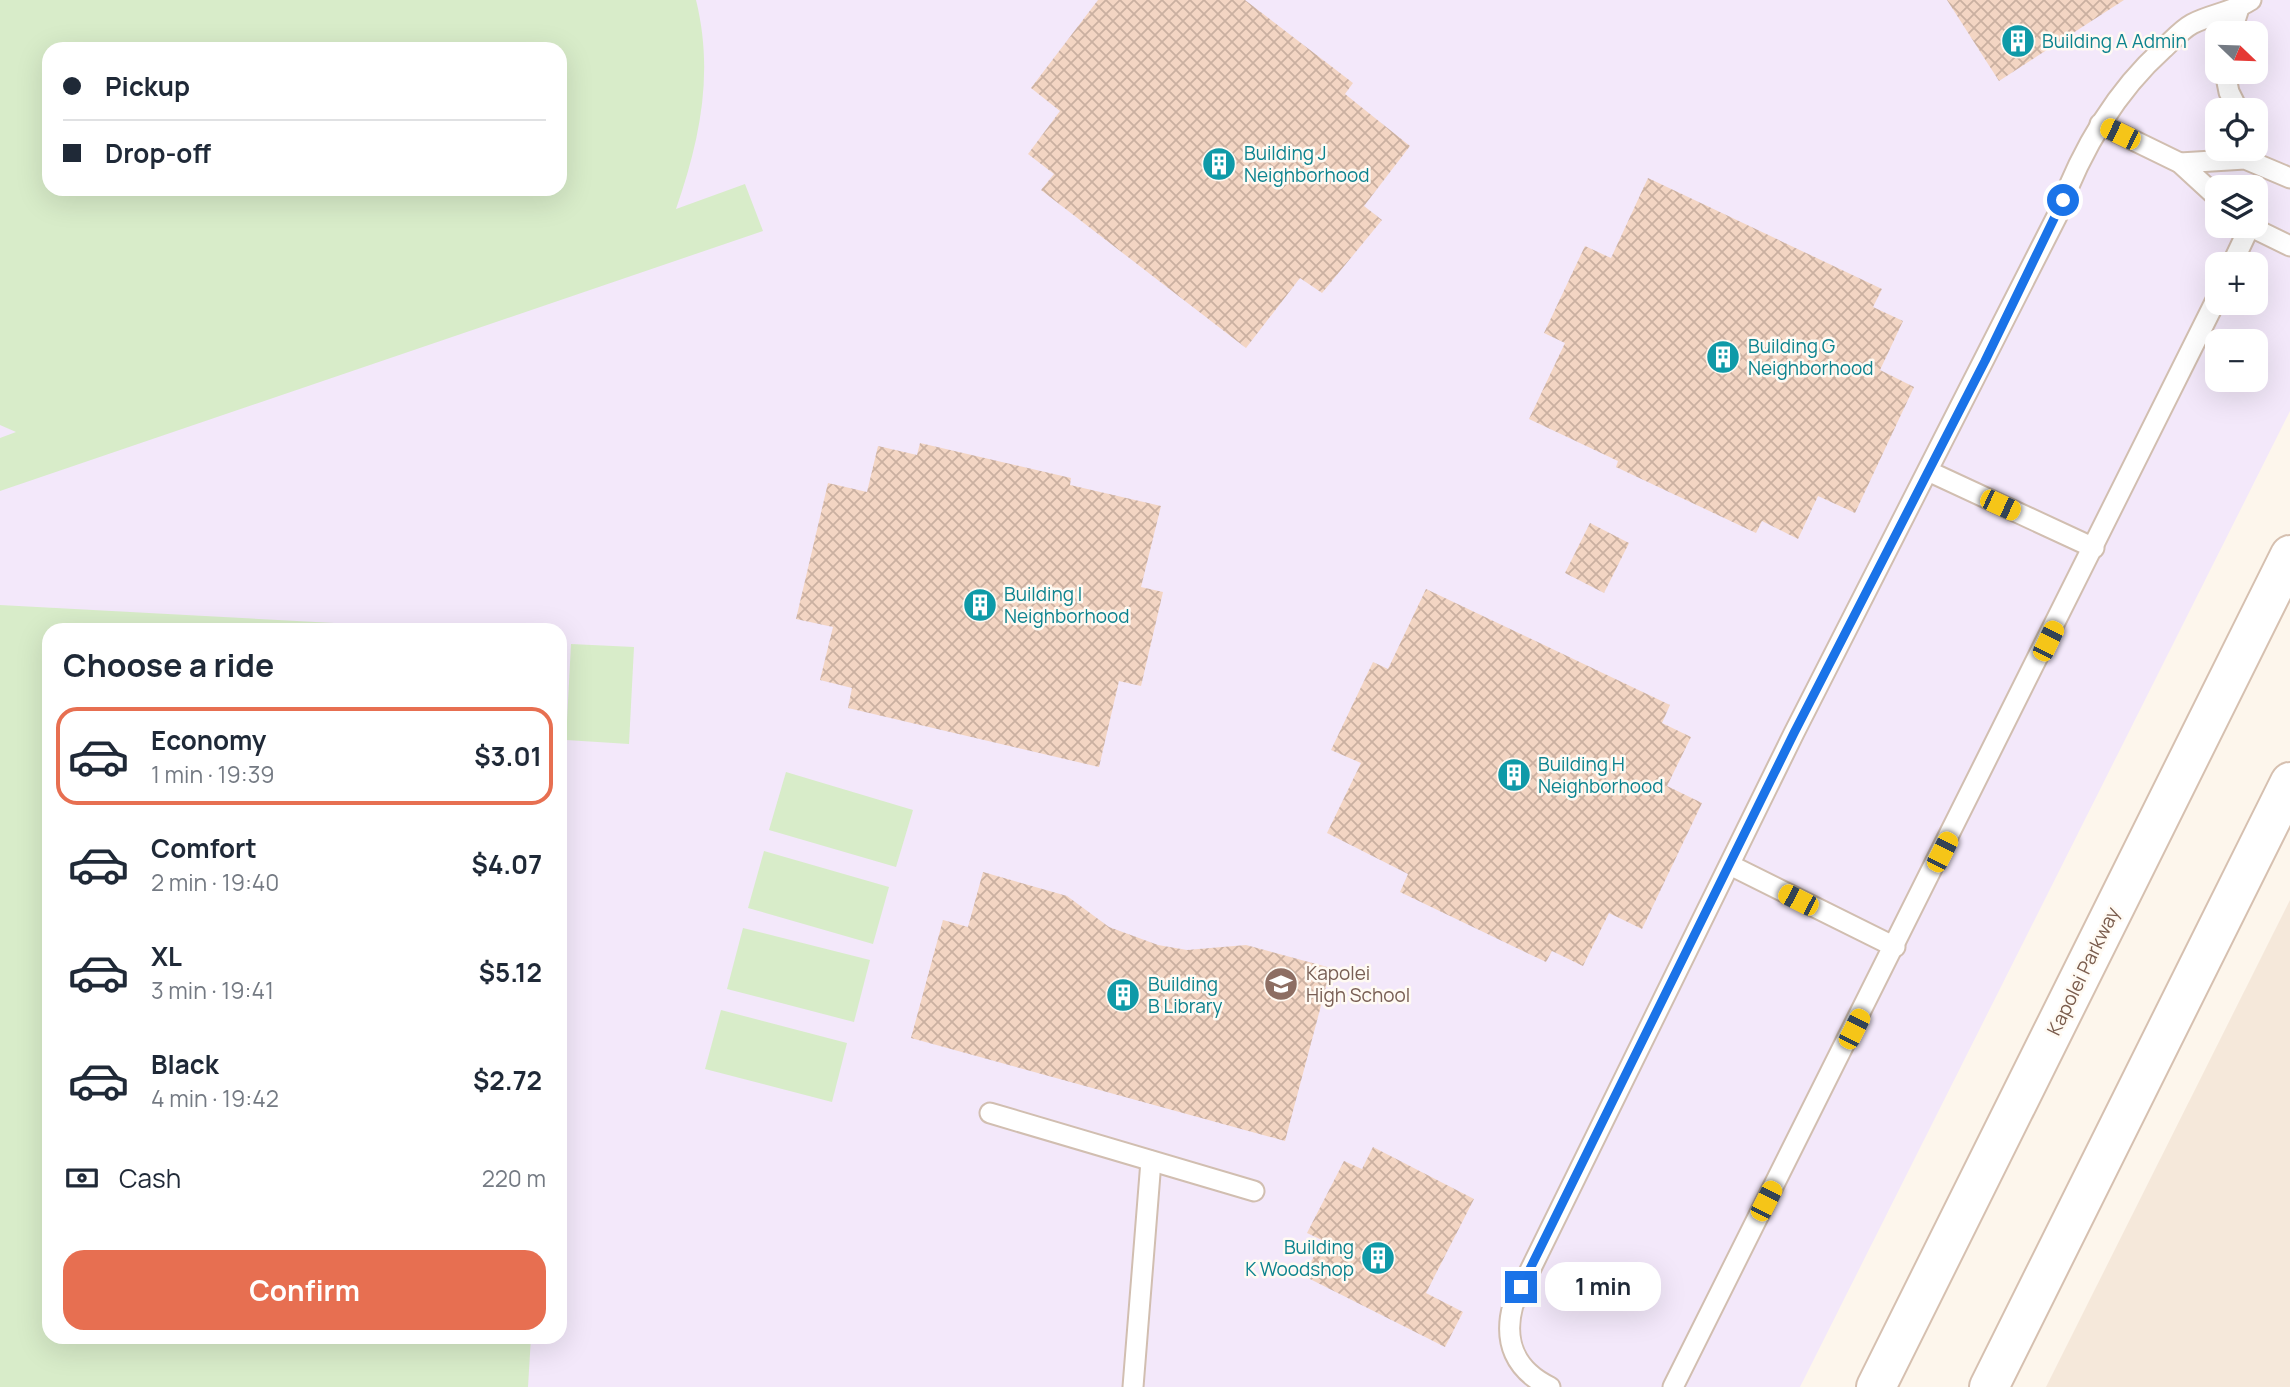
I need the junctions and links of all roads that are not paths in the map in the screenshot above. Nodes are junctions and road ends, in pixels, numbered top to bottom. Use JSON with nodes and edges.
{"nodes":[{"id":1,"x":2245,"y":4,"type":"edge"},
{"id":2,"x":2237,"y":21,"type":"edge"},
{"id":3,"x":2100,"y":124,"type":"junction"},
{"id":4,"x":2205,"y":160,"type":"edge"},
{"id":5,"x":2260,"y":161,"type":"edge"},
{"id":6,"x":2180,"y":163,"type":"junction"},
{"id":7,"x":2290,"y":178,"type":"edge"},
{"id":8,"x":2205,"y":186,"type":"edge"},
{"id":9,"x":2268,"y":235,"type":"edge"},
{"id":10,"x":2290,"y":246,"type":"edge"},
{"id":11,"x":2209,"y":315,"type":"edge"},
{"id":12,"x":1928,"y":471,"type":"junction"},
{"id":13,"x":2094,"y":548,"type":"junction"},
{"id":14,"x":2290,"y":555,"type":"edge"},
{"id":15,"x":2290,"y":782,"type":"edge"},
{"id":16,"x":1730,"y":865,"type":"junction"},
{"id":17,"x":1895,"y":947,"type":"junction"},
{"id":18,"x":990,"y":1114,"type":"dead end"},
{"id":19,"x":1151,"y":1161,"type":"junction"},
{"id":20,"x":1254,"y":1191,"type":"dead end"},
{"id":21,"x":1133,"y":1387,"type":"edge"},
{"id":22,"x":1550,"y":1387,"type":"edge"},
{"id":23,"x":1674,"y":1387,"type":"edge"},
{"id":24,"x":1876,"y":1387,"type":"edge"},
{"id":25,"x":1989,"y":1387,"type":"edge"}],
"edges":[{"from":1,"to":2,"type":"lane"},
{"from":1,"to":3,"type":"lane"},
{"from":3,"to":6,"type":"lane"},
{"from":3,"to":12,"type":"lane"},
{"from":4,"to":6,"type":"lane"},
{"from":5,"to":7,"type":"lane"},
{"from":6,"to":8,"type":"lane"},
{"from":9,"to":10,"type":"lane"},
{"from":11,"to":13,"type":"lane"},
{"from":12,"to":13,"type":"lane"},
{"from":12,"to":16,"type":"lane"},
{"from":13,"to":17,"type":"lane"},
{"from":14,"to":24,"type":"main road","name":"Kapolei Parkway"},
{"from":15,"to":25,"type":"main road"},
{"from":16,"to":17,"type":"lane"},
{"from":16,"to":22,"type":"lane"},
{"from":17,"to":23,"type":"lane"},
{"from":18,"to":19,"type":"lane"},
{"from":19,"to":20,"type":"lane"},
{"from":19,"to":21,"type":"lane"}]}
